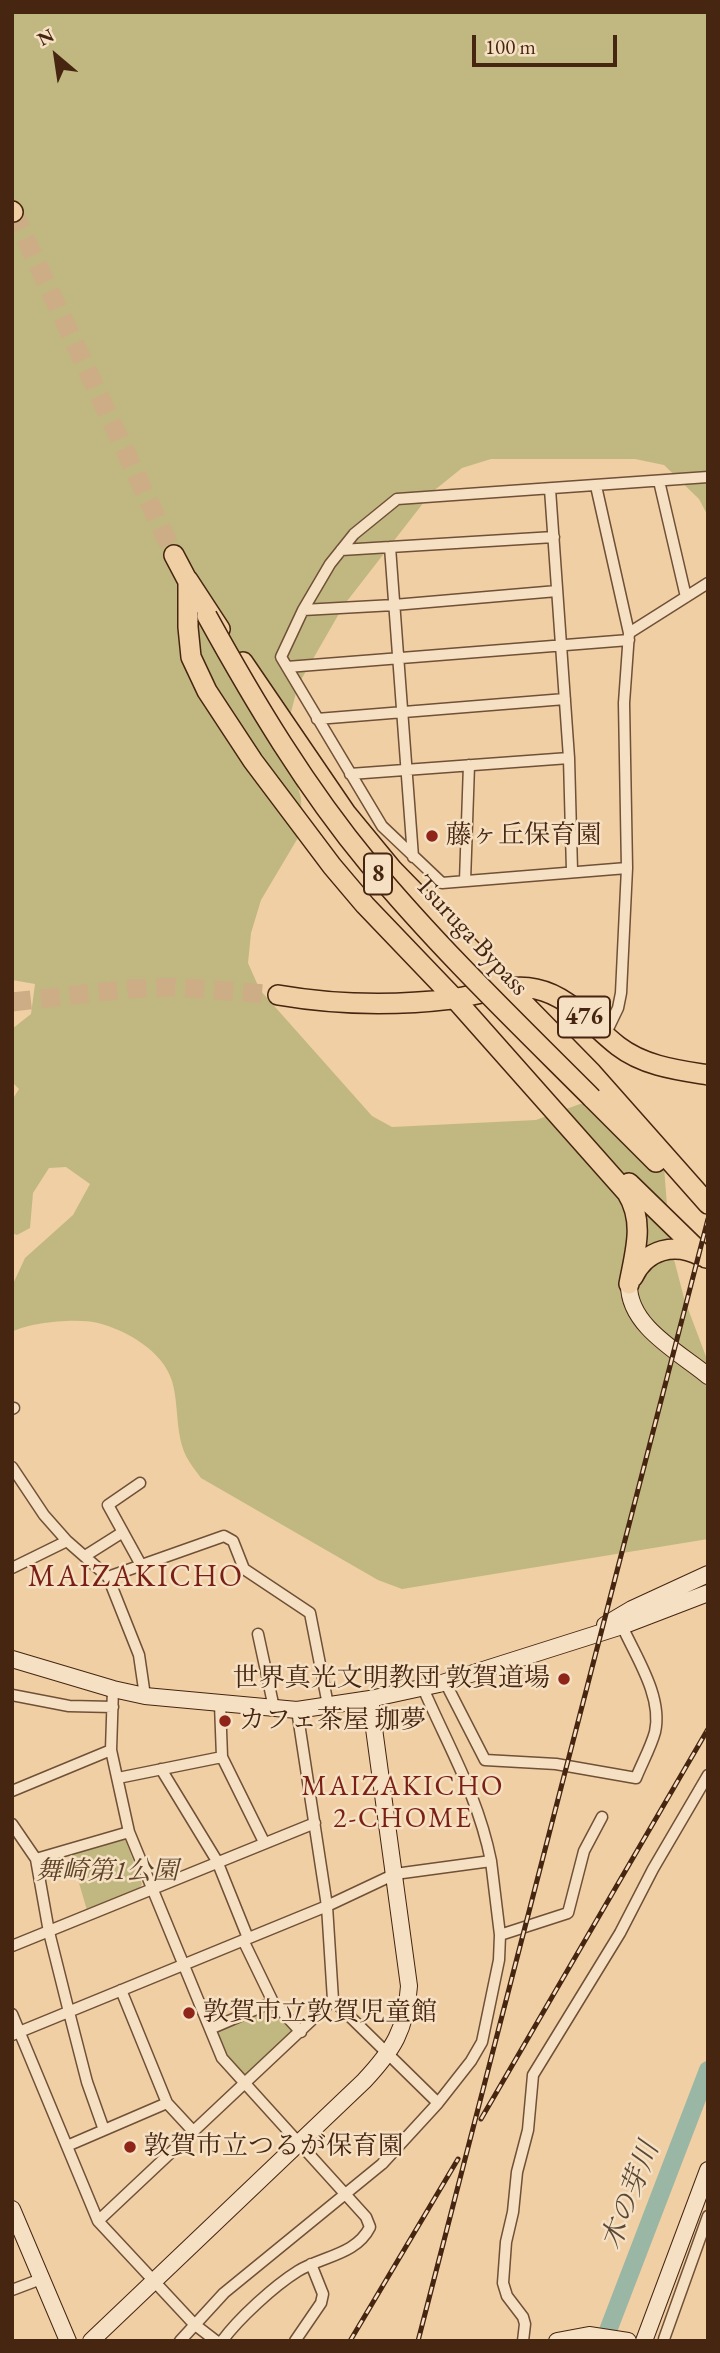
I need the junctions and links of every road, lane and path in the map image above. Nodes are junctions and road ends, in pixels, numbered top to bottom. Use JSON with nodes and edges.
{"nodes":[{"id":1,"x":708,"y":477,"type":"edge"},
{"id":2,"x":659,"y":481,"type":"junction"},
{"id":3,"x":596,"y":486,"type":"junction"},
{"id":4,"x":550,"y":489,"type":"junction"},
{"id":5,"x":554,"y":537,"type":"junction"},
{"id":6,"x":390,"y":547,"type":"junction"},
{"id":7,"x":341,"y":550,"type":"junction"},
{"id":8,"x":174,"y":555,"type":"tunnel mouth"},
{"id":9,"x":188,"y":580,"type":"junction"},
{"id":10,"x":708,"y":583,"type":"edge"},
{"id":11,"x":557,"y":591,"type":"junction"},
{"id":12,"x":685,"y":597,"type":"junction"},
{"id":13,"x":394,"y":605,"type":"junction"},
{"id":14,"x":303,"y":610,"type":"junction"},
{"id":15,"x":209,"y":616,"type":"junction"},
{"id":16,"x":629,"y":636,"type":"junction"},
{"id":17,"x":561,"y":645,"type":"junction"},
{"id":18,"x":398,"y":658,"type":"junction"},
{"id":19,"x":287,"y":667,"type":"junction"},
{"id":20,"x":565,"y":699,"type":"junction"},
{"id":21,"x":402,"y":712,"type":"junction"},
{"id":22,"x":317,"y":719,"type":"junction"},
{"id":23,"x":569,"y":758,"type":"junction"},
{"id":24,"x":469,"y":765,"type":"junction"},
{"id":25,"x":407,"y":769,"type":"junction"},
{"id":26,"x":350,"y":774,"type":"junction"},
{"id":27,"x":413,"y":858,"type":"junction"},
{"id":28,"x":627,"y":867,"type":"junction"},
{"id":29,"x":572,"y":871,"type":"junction"},
{"id":30,"x":465,"y":881,"type":"junction"},
{"id":31,"x":510,"y":988,"type":"junction"},
{"id":32,"x":278,"y":995,"type":"tunnel mouth"},
{"id":33,"x":455,"y":999,"type":"junction"},
{"id":34,"x":605,"y":1035,"type":"junction"},
{"id":35,"x":708,"y":1075,"type":"edge"},
{"id":36,"x":566,"y":1123,"type":"junction"},
{"id":37,"x":646,"y":1153,"type":"junction"},
{"id":38,"x":708,"y":1205,"type":"edge"},
{"id":39,"x":708,"y":1213,"type":"edge"},
{"id":40,"x":708,"y":1220,"type":"edge"},
{"id":41,"x":707,"y":1259,"type":"edge"},
{"id":42,"x":629,"y":1284,"type":"junction"},
{"id":43,"x":708,"y":1376,"type":"edge"},
{"id":44,"x":12,"y":1467,"type":"edge"},
{"id":45,"x":140,"y":1483,"type":"dead end"},
{"id":46,"x":122,"y":1532,"type":"junction"},
{"id":47,"x":67,"y":1541,"type":"junction"},
{"id":48,"x":85,"y":1556,"type":"junction"},
{"id":49,"x":141,"y":1565,"type":"junction"},
{"id":50,"x":12,"y":1568,"type":"edge"},
{"id":51,"x":708,"y":1574,"type":"edge"},
{"id":52,"x":108,"y":1577,"type":"junction"},
{"id":53,"x":708,"y":1593,"type":"edge"},
{"id":54,"x":622,"y":1626,"type":"junction"},
{"id":55,"x":258,"y":1634,"type":"dead end"},
{"id":56,"x":582,"y":1639,"type":"junction"},
{"id":57,"x":12,"y":1659,"type":"edge"},
{"id":58,"x":445,"y":1682,"type":"junction"},
{"id":59,"x":423,"y":1688,"type":"junction"},
{"id":60,"x":113,"y":1689,"type":"junction"},
{"id":61,"x":12,"y":1695,"type":"edge"},
{"id":62,"x":145,"y":1696,"type":"junction"},
{"id":63,"x":370,"y":1699,"type":"junction"},
{"id":64,"x":220,"y":1704,"type":"junction"},
{"id":65,"x":328,"y":1705,"type":"junction"},
{"id":66,"x":113,"y":1707,"type":"junction"},
{"id":67,"x":274,"y":1708,"type":"junction"},
{"id":68,"x":297,"y":1710,"type":"junction"},
{"id":69,"x":111,"y":1750,"type":"junction"},
{"id":70,"x":222,"y":1757,"type":"junction"},
{"id":71,"x":161,"y":1769,"type":"junction"},
{"id":72,"x":708,"y":1775,"type":"edge"},
{"id":73,"x":118,"y":1778,"type":"junction"},
{"id":74,"x":12,"y":1791,"type":"edge"},
{"id":75,"x":602,"y":1817,"type":"dead end"},
{"id":76,"x":315,"y":1823,"type":"junction"},
{"id":77,"x":12,"y":1824,"type":"edge"},
{"id":78,"x":129,"y":1832,"type":"junction"},
{"id":79,"x":264,"y":1842,"type":"junction"},
{"id":80,"x":36,"y":1860,"type":"junction"},
{"id":81,"x":217,"y":1861,"type":"junction"},
{"id":82,"x":491,"y":1861,"type":"junction"},
{"id":83,"x":395,"y":1874,"type":"junction"},
{"id":84,"x":152,"y":1890,"type":"junction"},
{"id":85,"x":327,"y":1906,"type":"junction"},
{"id":86,"x":49,"y":1931,"type":"junction"},
{"id":87,"x":500,"y":1935,"type":"junction"},
{"id":88,"x":246,"y":1939,"type":"junction"},
{"id":89,"x":12,"y":1946,"type":"edge"},
{"id":90,"x":183,"y":1965,"type":"junction"},
{"id":91,"x":121,"y":1990,"type":"junction"},
{"id":92,"x":333,"y":2000,"type":"junction"},
{"id":93,"x":274,"y":2002,"type":"junction"},
{"id":94,"x":69,"y":2012,"type":"junction"},
{"id":95,"x":12,"y":2014,"type":"edge"},
{"id":96,"x":209,"y":2029,"type":"junction"},
{"id":97,"x":300,"y":2032,"type":"junction"},
{"id":98,"x":16,"y":2034,"type":"edge"},
{"id":99,"x":387,"y":2056,"type":"junction"},
{"id":100,"x":245,"y":2083,"type":"junction"},
{"id":101,"x":167,"y":2103,"type":"junction"},
{"id":102,"x":438,"y":2103,"type":"junction"},
{"id":103,"x":104,"y":2130,"type":"junction"},
{"id":104,"x":193,"y":2131,"type":"junction"},
{"id":105,"x":300,"y":2143,"type":"junction"},
{"id":106,"x":66,"y":2146,"type":"junction"},
{"id":107,"x":708,"y":2170,"type":"edge"},
{"id":108,"x":347,"y":2195,"type":"junction"},
{"id":109,"x":12,"y":2208,"type":"edge"},
{"id":110,"x":707,"y":2220,"type":"edge"},
{"id":111,"x":98,"y":2221,"type":"junction"},
{"id":112,"x":310,"y":2264,"type":"junction"},
{"id":113,"x":41,"y":2279,"type":"junction"},
{"id":114,"x":153,"y":2282,"type":"junction"},
{"id":115,"x":12,"y":2290,"type":"edge"},
{"id":116,"x":194,"y":2324,"type":"junction"},
{"id":117,"x":664,"y":2339,"type":"edge"},
{"id":118,"x":627,"y":2340,"type":"edge"},
{"id":119,"x":68,"y":2341,"type":"edge"},
{"id":120,"x":91,"y":2341,"type":"edge"},
{"id":121,"x":180,"y":2341,"type":"edge"},
{"id":122,"x":219,"y":2341,"type":"edge"},
{"id":123,"x":295,"y":2341,"type":"edge"},
{"id":124,"x":523,"y":2341,"type":"edge"},
{"id":125,"x":557,"y":2341,"type":"edge"},
{"id":126,"x":644,"y":2341,"type":"edge"}],
"edges":[{"from":1,"to":2,"type":"street"},
{"from":2,"to":3,"type":"street"},
{"from":2,"to":12,"type":"street"},
{"from":3,"to":4,"type":"street"},
{"from":3,"to":16,"type":"street"},
{"from":4,"to":5,"type":"street"},
{"from":4,"to":7,"type":"street"},
{"from":5,"to":6,"type":"street"},
{"from":5,"to":11,"type":"street"},
{"from":6,"to":7,"type":"street"},
{"from":6,"to":13,"type":"street"},
{"from":7,"to":14,"type":"street"},
{"from":8,"to":9,"type":"highway","name":"Tsuruga Bypass","number":"8"},
{"from":9,"to":15,"type":"highway","name":"Tsuruga Bypass","number":"8"},
{"from":9,"to":33,"type":"highway"},
{"from":10,"to":12,"type":"street"},
{"from":11,"to":13,"type":"street"},
{"from":11,"to":17,"type":"street"},
{"from":12,"to":16,"type":"street"},
{"from":13,"to":14,"type":"street"},
{"from":13,"to":18,"type":"street"},
{"from":14,"to":19,"type":"street"},
{"from":15,"to":31,"type":"highway"},
{"from":15,"to":37,"type":"highway","name":"Tsuruga Bypass","number":"8","bridge":true},
{"from":16,"to":17,"type":"street"},
{"from":16,"to":28,"type":"street"},
{"from":17,"to":18,"type":"street"},
{"from":17,"to":20,"type":"street"},
{"from":18,"to":19,"type":"street"},
{"from":18,"to":21,"type":"street"},
{"from":19,"to":22,"type":"street"},
{"from":20,"to":21,"type":"street"},
{"from":20,"to":23,"type":"street"},
{"from":21,"to":22,"type":"street"},
{"from":21,"to":25,"type":"street"},
{"from":22,"to":26,"type":"street"},
{"from":23,"to":24,"type":"street"},
{"from":23,"to":29,"type":"street"},
{"from":24,"to":25,"type":"street"},
{"from":24,"to":30,"type":"street"},
{"from":25,"to":26,"type":"street"},
{"from":25,"to":27,"type":"street"},
{"from":26,"to":27,"type":"street"},
{"from":27,"to":30,"type":"street"},
{"from":28,"to":29,"type":"street"},
{"from":28,"to":34,"type":"street"},
{"from":29,"to":30,"type":"street"},
{"from":31,"to":33,"type":"highway","number":"476"},
{"from":31,"to":34,"type":"highway","number":"476"},
{"from":31,"to":38,"type":"highway"},
{"from":32,"to":33,"type":"highway","number":"476"},
{"from":33,"to":36,"type":"highway"},
{"from":34,"to":35,"type":"highway","number":"476"},
{"from":36,"to":41,"type":"highway"},
{"from":36,"to":42,"type":"highway"},
{"from":37,"to":39,"type":"highway","name":"Tsuruga Bypass","number":"8"},
{"from":37,"to":40,"type":"highway","name":"Tsuruga Bypass","number":"8"},
{"from":41,"to":42,"type":"highway"},
{"from":42,"to":43,"type":"street"},
{"from":44,"to":47,"type":"street"},
{"from":45,"to":46,"type":"street"},
{"from":46,"to":48,"type":"street"},
{"from":46,"to":49,"type":"street"},
{"from":47,"to":48,"type":"street"},
{"from":47,"to":50,"type":"street"},
{"from":48,"to":52,"type":"street"},
{"from":49,"to":52,"type":"street"},
{"from":49,"to":65,"type":"street"},
{"from":51,"to":56,"type":"street"},
{"from":52,"to":62,"type":"street"},
{"from":53,"to":54,"type":"street"},
{"from":54,"to":56,"type":"street"},
{"from":54,"to":58,"type":"street"},
{"from":55,"to":67,"type":"street"},
{"from":56,"to":58,"type":"street"},
{"from":57,"to":60,"type":"street"},
{"from":58,"to":59,"type":"street"},
{"from":59,"to":63,"type":"street"},
{"from":59,"to":82,"type":"street"},
{"from":60,"to":62,"type":"street"},
{"from":60,"to":66,"type":"street"},
{"from":61,"to":66,"type":"street"},
{"from":62,"to":64,"type":"street"},
{"from":63,"to":65,"type":"street"},
{"from":63,"to":83,"type":"street"},
{"from":64,"to":67,"type":"street"},
{"from":64,"to":70,"type":"street"},
{"from":65,"to":68,"type":"street"},
{"from":66,"to":69,"type":"street"},
{"from":67,"to":68,"type":"street"},
{"from":68,"to":76,"type":"street"},
{"from":69,"to":73,"type":"street"},
{"from":69,"to":74,"type":"street"},
{"from":70,"to":71,"type":"street"},
{"from":70,"to":79,"type":"street"},
{"from":71,"to":73,"type":"street"},
{"from":71,"to":81,"type":"street"},
{"from":72,"to":124,"type":"street"},
{"from":73,"to":78,"type":"street"},
{"from":75,"to":87,"type":"street"},
{"from":76,"to":79,"type":"street"},
{"from":76,"to":85,"type":"street"},
{"from":77,"to":80,"type":"street"},
{"from":78,"to":80,"type":"street"},
{"from":78,"to":84,"type":"street"},
{"from":79,"to":81,"type":"street"},
{"from":80,"to":86,"type":"street"},
{"from":81,"to":84,"type":"street"},
{"from":81,"to":88,"type":"street"},
{"from":82,"to":83,"type":"street"},
{"from":82,"to":87,"type":"street"},
{"from":83,"to":85,"type":"street"},
{"from":83,"to":99,"type":"street"},
{"from":84,"to":86,"type":"street"},
{"from":84,"to":90,"type":"street"},
{"from":85,"to":88,"type":"street"},
{"from":85,"to":92,"type":"street"},
{"from":86,"to":89,"type":"street"},
{"from":86,"to":94,"type":"street"},
{"from":87,"to":102,"type":"street"},
{"from":88,"to":90,"type":"street"},
{"from":88,"to":93,"type":"street"},
{"from":90,"to":91,"type":"street"},
{"from":90,"to":96,"type":"street"},
{"from":91,"to":94,"type":"street"},
{"from":91,"to":101,"type":"street"},
{"from":92,"to":97,"type":"street"},
{"from":92,"to":99,"type":"street"},
{"from":93,"to":96,"type":"street"},
{"from":93,"to":97,"type":"street"},
{"from":94,"to":98,"type":"street"},
{"from":94,"to":103,"type":"street"},
{"from":95,"to":98,"type":"street"},
{"from":96,"to":100,"type":"street"},
{"from":97,"to":100,"type":"street"},
{"from":98,"to":106,"type":"street"},
{"from":99,"to":102,"type":"street"},
{"from":99,"to":105,"type":"street"},
{"from":100,"to":104,"type":"street"},
{"from":100,"to":105,"type":"street"},
{"from":101,"to":103,"type":"street"},
{"from":101,"to":104,"type":"street"},
{"from":102,"to":108,"type":"street"},
{"from":103,"to":106,"type":"street"},
{"from":104,"to":111,"type":"street"},
{"from":105,"to":108,"type":"street"},
{"from":105,"to":114,"type":"street"},
{"from":106,"to":111,"type":"street"},
{"from":107,"to":126,"type":"street"},
{"from":108,"to":112,"type":"street"},
{"from":108,"to":116,"type":"street"},
{"from":109,"to":113,"type":"street"},
{"from":110,"to":117,"type":"street"},
{"from":111,"to":114,"type":"street"},
{"from":112,"to":122,"type":"street"},
{"from":112,"to":123,"type":"street"},
{"from":113,"to":115,"type":"street"},
{"from":113,"to":119,"type":"street"},
{"from":114,"to":116,"type":"street"},
{"from":114,"to":120,"type":"street"},
{"from":116,"to":121,"type":"street"},
{"from":116,"to":122,"type":"street"},
{"from":118,"to":125,"type":"street"}]}
